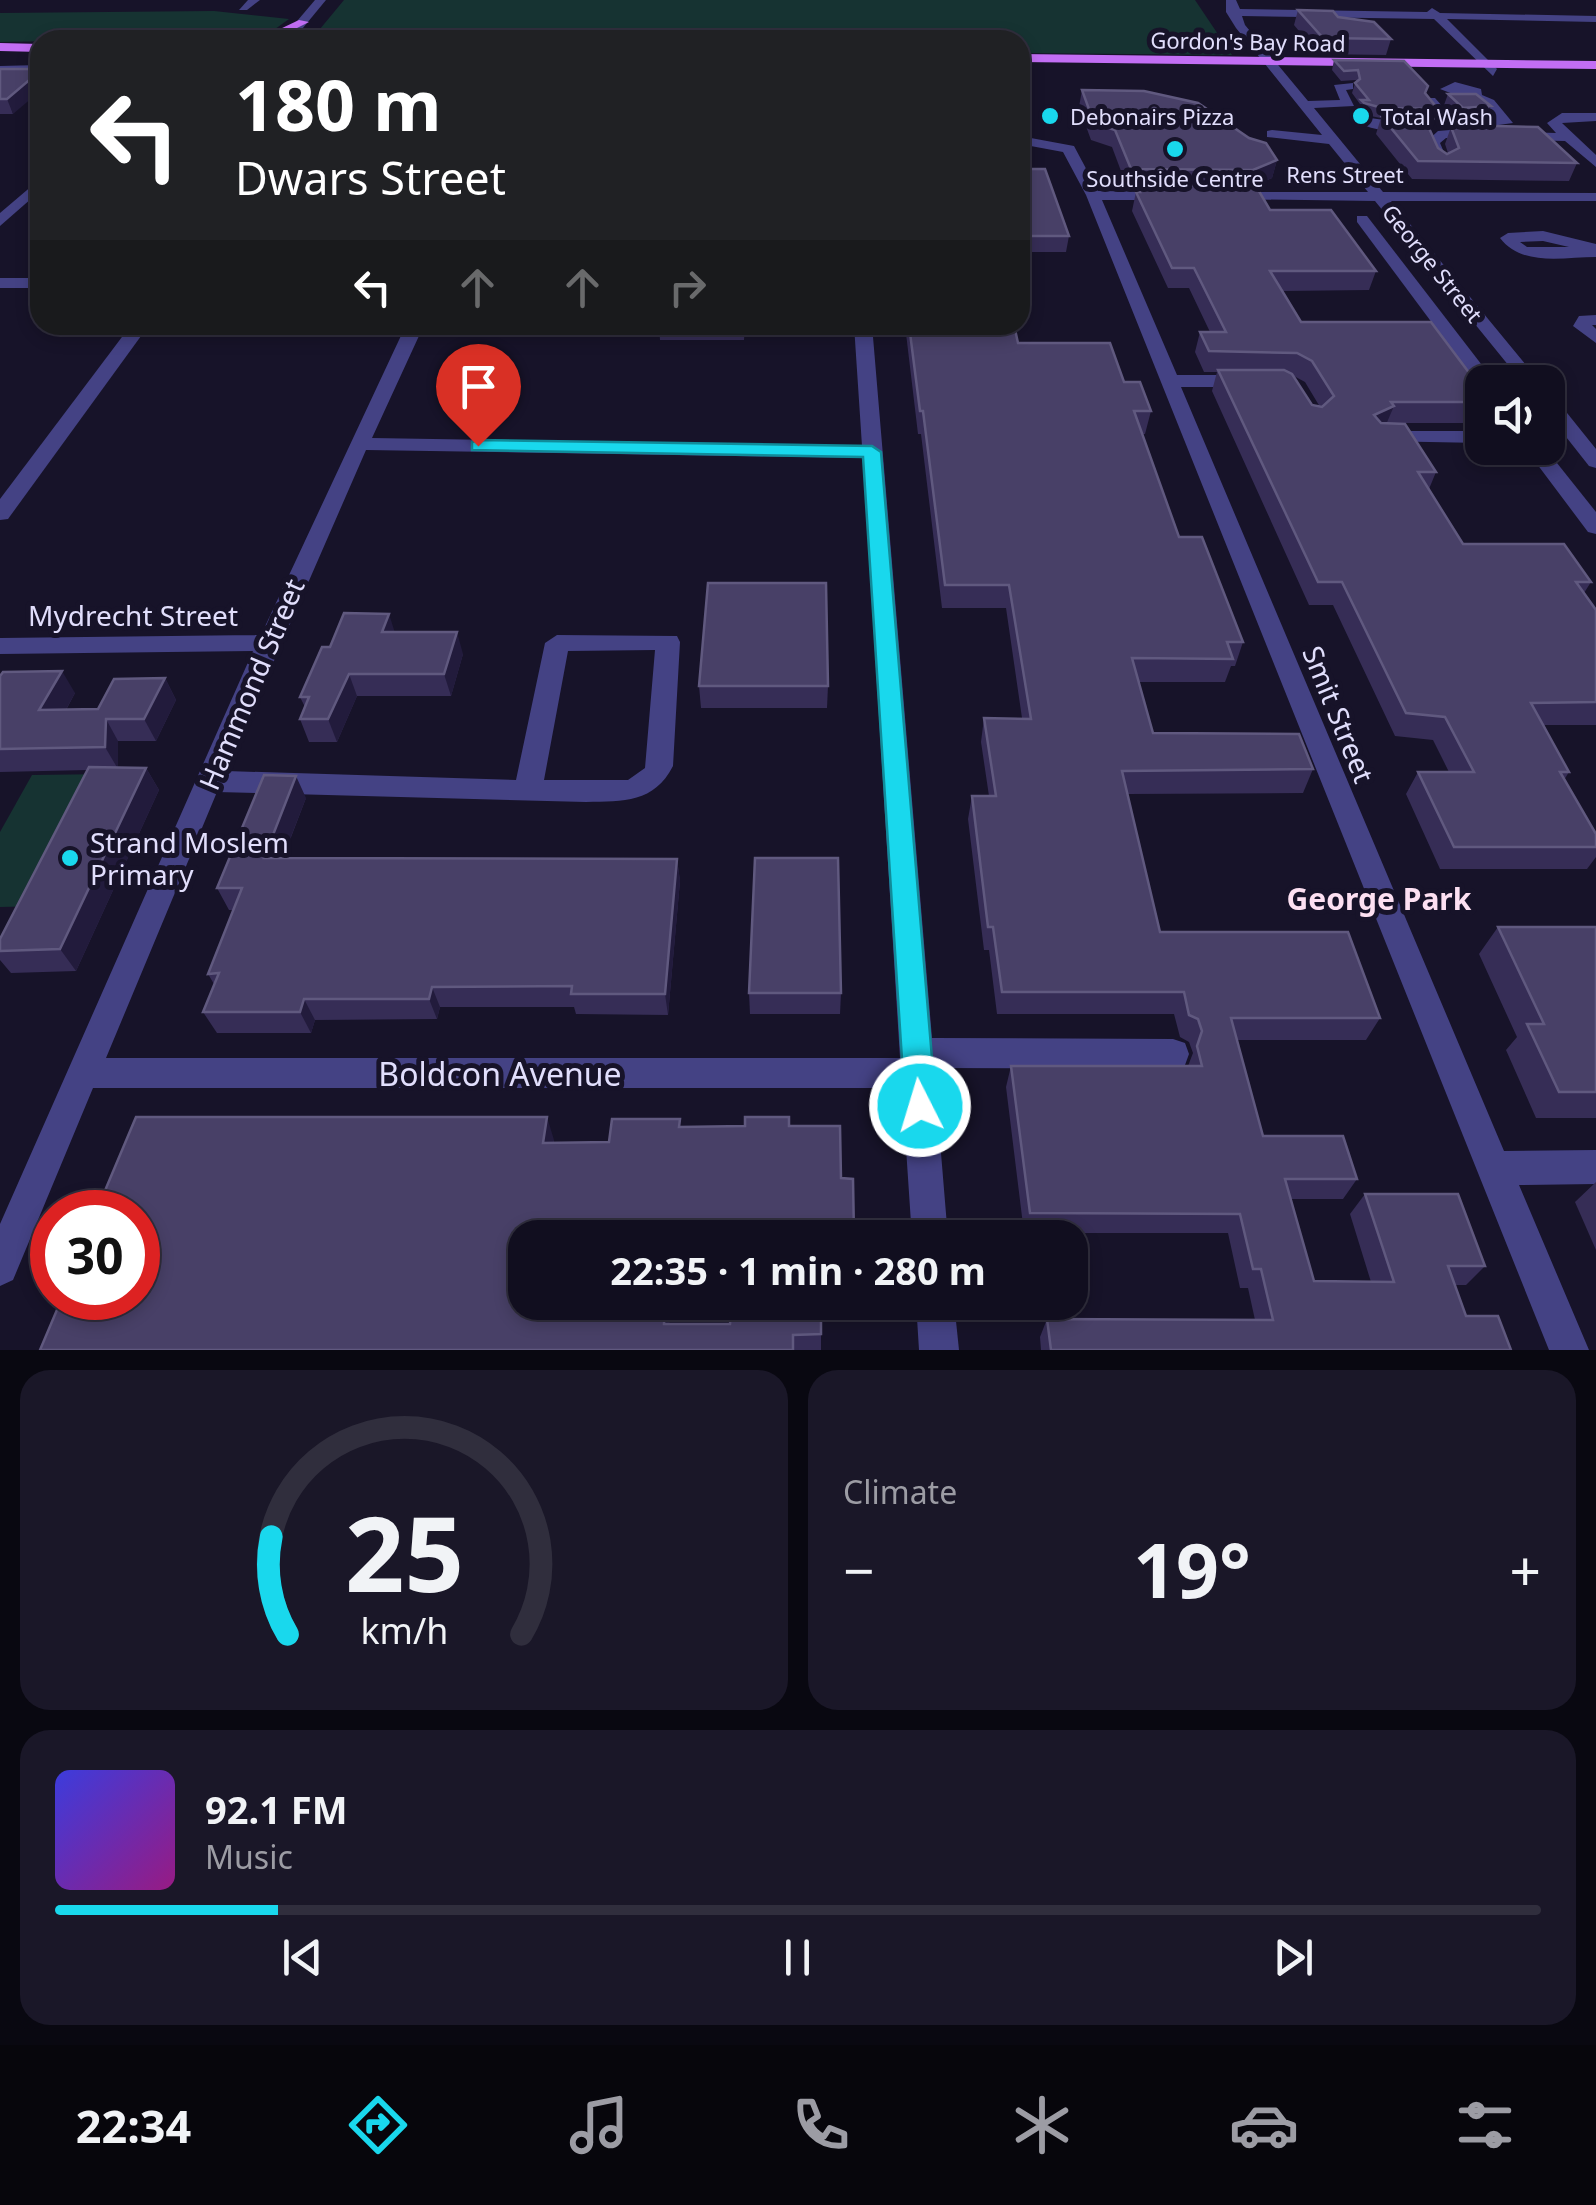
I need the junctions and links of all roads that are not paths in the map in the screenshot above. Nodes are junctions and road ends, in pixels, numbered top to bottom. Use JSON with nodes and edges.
{"nodes":[{"id":1,"x":255,"y":0,"type":"edge"},
{"id":2,"x":321,"y":0,"type":"edge"},
{"id":3,"x":334,"y":0,"type":"edge"},
{"id":4,"x":1422,"y":0,"type":"edge"},
{"id":5,"x":1232,"y":6,"type":"edge"},
{"id":6,"x":243,"y":8,"type":"dead end"},
{"id":7,"x":1438,"y":16,"type":"junction"},
{"id":8,"x":1596,"y":20,"type":"edge"},
{"id":9,"x":303,"y":22,"type":"junction"},
{"id":10,"x":1304,"y":23,"type":"edge"},
{"id":11,"x":1240,"y":26,"type":"junction"},
{"id":12,"x":1274,"y":27,"type":"dead end"},
{"id":13,"x":1339,"y":27,"type":"edge"},
{"id":14,"x":285,"y":30,"type":"edge"},
{"id":15,"x":296,"y":30,"type":"edge"},
{"id":16,"x":310,"y":30,"type":"edge"},
{"id":17,"x":30,"y":50,"type":"edge"},
{"id":18,"x":2,"y":55,"type":"edge"},
{"id":19,"x":30,"y":56,"type":"edge"},
{"id":20,"x":30,"y":65,"type":"edge"},
{"id":21,"x":1030,"y":65,"type":"edge"},
{"id":22,"x":1272,"y":65,"type":"junction"},
{"id":23,"x":1596,"y":65,"type":"edge"},
{"id":24,"x":1489,"y":68,"type":"junction"},
{"id":25,"x":1464,"y":71,"type":"junction"},
{"id":26,"x":1596,"y":72,"type":"edge"},
{"id":27,"x":1348,"y":86,"type":"edge"},
{"id":28,"x":1430,"y":102,"type":"edge"},
{"id":29,"x":1304,"y":105,"type":"junction"},
{"id":30,"x":1355,"y":112,"type":"junction"},
{"id":31,"x":1596,"y":116,"type":"edge"},
{"id":32,"x":1320,"y":125,"type":"junction"},
{"id":33,"x":1454,"y":127,"type":"junction"},
{"id":34,"x":1567,"y":137,"type":"junction"},
{"id":35,"x":1332,"y":140,"type":"junction"},
{"id":36,"x":1030,"y":141,"type":"edge"},
{"id":37,"x":1596,"y":163,"type":"edge"},
{"id":38,"x":1442,"y":164,"type":"edge"},
{"id":39,"x":30,"y":192,"type":"edge"},
{"id":40,"x":1093,"y":196,"type":"junction"},
{"id":41,"x":1188,"y":196,"type":"edge"},
{"id":42,"x":1207,"y":196,"type":"edge"},
{"id":43,"x":1379,"y":197,"type":"junction"},
{"id":44,"x":1596,"y":197,"type":"edge"},
{"id":45,"x":1362,"y":219,"type":"dead end"},
{"id":46,"x":0,"y":222,"type":"edge"},
{"id":47,"x":1596,"y":250,"type":"edge"},
{"id":48,"x":1520,"y":251,"type":"dead end"},
{"id":49,"x":1409,"y":282,"type":"junction"},
{"id":50,"x":1449,"y":282,"type":"junction"},
{"id":51,"x":30,"y":283,"type":"edge"},
{"id":52,"x":0,"y":284,"type":"edge"},
{"id":53,"x":1596,"y":320,"type":"edge"},
{"id":54,"x":133,"y":335,"type":"edge"},
{"id":55,"x":410,"y":335,"type":"edge"},
{"id":56,"x":864,"y":335,"type":"edge"},
{"id":57,"x":1596,"y":338,"type":"edge"},
{"id":58,"x":1473,"y":365,"type":"edge"},
{"id":59,"x":1517,"y":365,"type":"edge"},
{"id":60,"x":1276,"y":380,"type":"edge"},
{"id":61,"x":1170,"y":382,"type":"junction"},
{"id":62,"x":1565,"y":423,"type":"edge"},
{"id":63,"x":1380,"y":437,"type":"edge"},
{"id":64,"x":1465,"y":437,"type":"edge"},
{"id":65,"x":358,"y":444,"type":"junction"},
{"id":66,"x":872,"y":452,"type":"junction"},
{"id":67,"x":1596,"y":462,"type":"edge"},
{"id":68,"x":1548,"y":465,"type":"edge"},
{"id":69,"x":0,"y":514,"type":"edge"},
{"id":70,"x":1596,"y":527,"type":"edge"},
{"id":71,"x":266,"y":644,"type":"junction"},
{"id":72,"x":0,"y":646,"type":"edge"},
{"id":73,"x":211,"y":781,"type":"junction"},
{"id":74,"x":528,"y":790,"type":"junction"},
{"id":75,"x":1174,"y":1054,"type":"dead end"},
{"id":76,"x":917,"y":1063,"type":"junction"},
{"id":77,"x":83,"y":1073,"type":"junction"},
{"id":78,"x":1596,"y":1167,"type":"edge"},
{"id":79,"x":1494,"y":1168,"type":"junction"},
{"id":80,"x":929,"y":1220,"type":"edge"},
{"id":81,"x":0,"y":1268,"type":"edge"},
{"id":82,"x":936,"y":1320,"type":"edge"},
{"id":83,"x":938,"y":1350,"type":"edge"},
{"id":84,"x":1569,"y":1350,"type":"edge"}],
"edges":[{"from":1,"to":6,"type":"street"},
{"from":2,"to":9,"type":"street"},
{"from":3,"to":16,"type":"street"},
{"from":4,"to":7,"type":"street"},
{"from":5,"to":7,"type":"street"},
{"from":5,"to":11,"type":"street","name":"George Street"},
{"from":7,"to":8,"type":"street"},
{"from":7,"to":24,"type":"street"},
{"from":9,"to":14,"type":"main road"},
{"from":9,"to":15,"type":"street"},
{"from":10,"to":13,"type":"street"},
{"from":11,"to":12,"type":"street"},
{"from":11,"to":22,"type":"street","name":"George Street"},
{"from":17,"to":18,"type":"main road"},
{"from":18,"to":19,"type":"main road"},
{"from":18,"to":20,"type":"street"},
{"from":21,"to":22,"type":"main road","name":"Gordon's Bay Road"},
{"from":22,"to":24,"type":"main road","name":"Gordon's Bay Road"},
{"from":22,"to":25,"type":"main road","name":"Gordon's Bay Road"},
{"from":22,"to":29,"type":"street","name":"George Street"},
{"from":23,"to":24,"type":"main road","name":"Gordon's Bay Road"},
{"from":24,"to":25,"type":"main road","name":"Gordon's Bay Road"},
{"from":24,"to":26,"type":"main road","name":"Gordon's Bay Road"},
{"from":25,"to":33,"type":"street"},
{"from":27,"to":30,"type":"street"},
{"from":28,"to":33,"type":"street"},
{"from":29,"to":30,"type":"street"},
{"from":29,"to":32,"type":"street","name":"George Street"},
{"from":30,"to":33,"type":"street"},
{"from":31,"to":34,"type":"street"},
{"from":32,"to":35,"type":"street","name":"George Street"},
{"from":32,"to":35,"type":"street"},
{"from":34,"to":37,"type":"street"},
{"from":34,"to":38,"type":"street"},
{"from":35,"to":43,"type":"street","name":"George Street"},
{"from":36,"to":40,"type":"street","name":"Smit Street"},
{"from":39,"to":46,"type":"street"},
{"from":40,"to":41,"type":"street"},
{"from":40,"to":61,"type":"street","name":"Smit Street"},
{"from":42,"to":43,"type":"street","name":"Rens Street"},
{"from":43,"to":44,"type":"street","name":"Rens Street"},
{"from":43,"to":50,"type":"street","name":"George Street"},
{"from":45,"to":49,"type":"street","name":"George Street"},
{"from":47,"to":48,"type":"street"},
{"from":49,"to":50,"type":"street"},
{"from":49,"to":58,"type":"street","name":"George Street"},
{"from":50,"to":59,"type":"street","name":"George Street"},
{"from":51,"to":52,"type":"street"},
{"from":53,"to":57,"type":"street"},
{"from":54,"to":69,"type":"street"},
{"from":55,"to":65,"type":"street","name":"Hammond Street"},
{"from":56,"to":66,"type":"street"},
{"from":60,"to":61,"type":"street"},
{"from":61,"to":79,"type":"street","name":"Smit Street"},
{"from":62,"to":67,"type":"street"},
{"from":63,"to":64,"type":"street"},
{"from":65,"to":66,"type":"street"},
{"from":65,"to":71,"type":"street","name":"Hammond Street"},
{"from":66,"to":76,"type":"street"},
{"from":68,"to":70,"type":"street"},
{"from":71,"to":72,"type":"street","name":"Mydrecht Street"},
{"from":71,"to":73,"type":"street","name":"Hammond Street"},
{"from":73,"to":74,"type":"street"},
{"from":73,"to":77,"type":"street","name":"Hammond Street"},
{"from":74,"to":74,"type":"street"},
{"from":75,"to":76,"type":"street","name":"Boldcon Avenue"},
{"from":76,"to":77,"type":"street","name":"Boldcon Avenue"},
{"from":76,"to":80,"type":"street"},
{"from":77,"to":81,"type":"street","name":"Hammond Street"},
{"from":78,"to":79,"type":"street"},
{"from":79,"to":84,"type":"street","name":"Smit Street"},
{"from":82,"to":83,"type":"street"}]}
